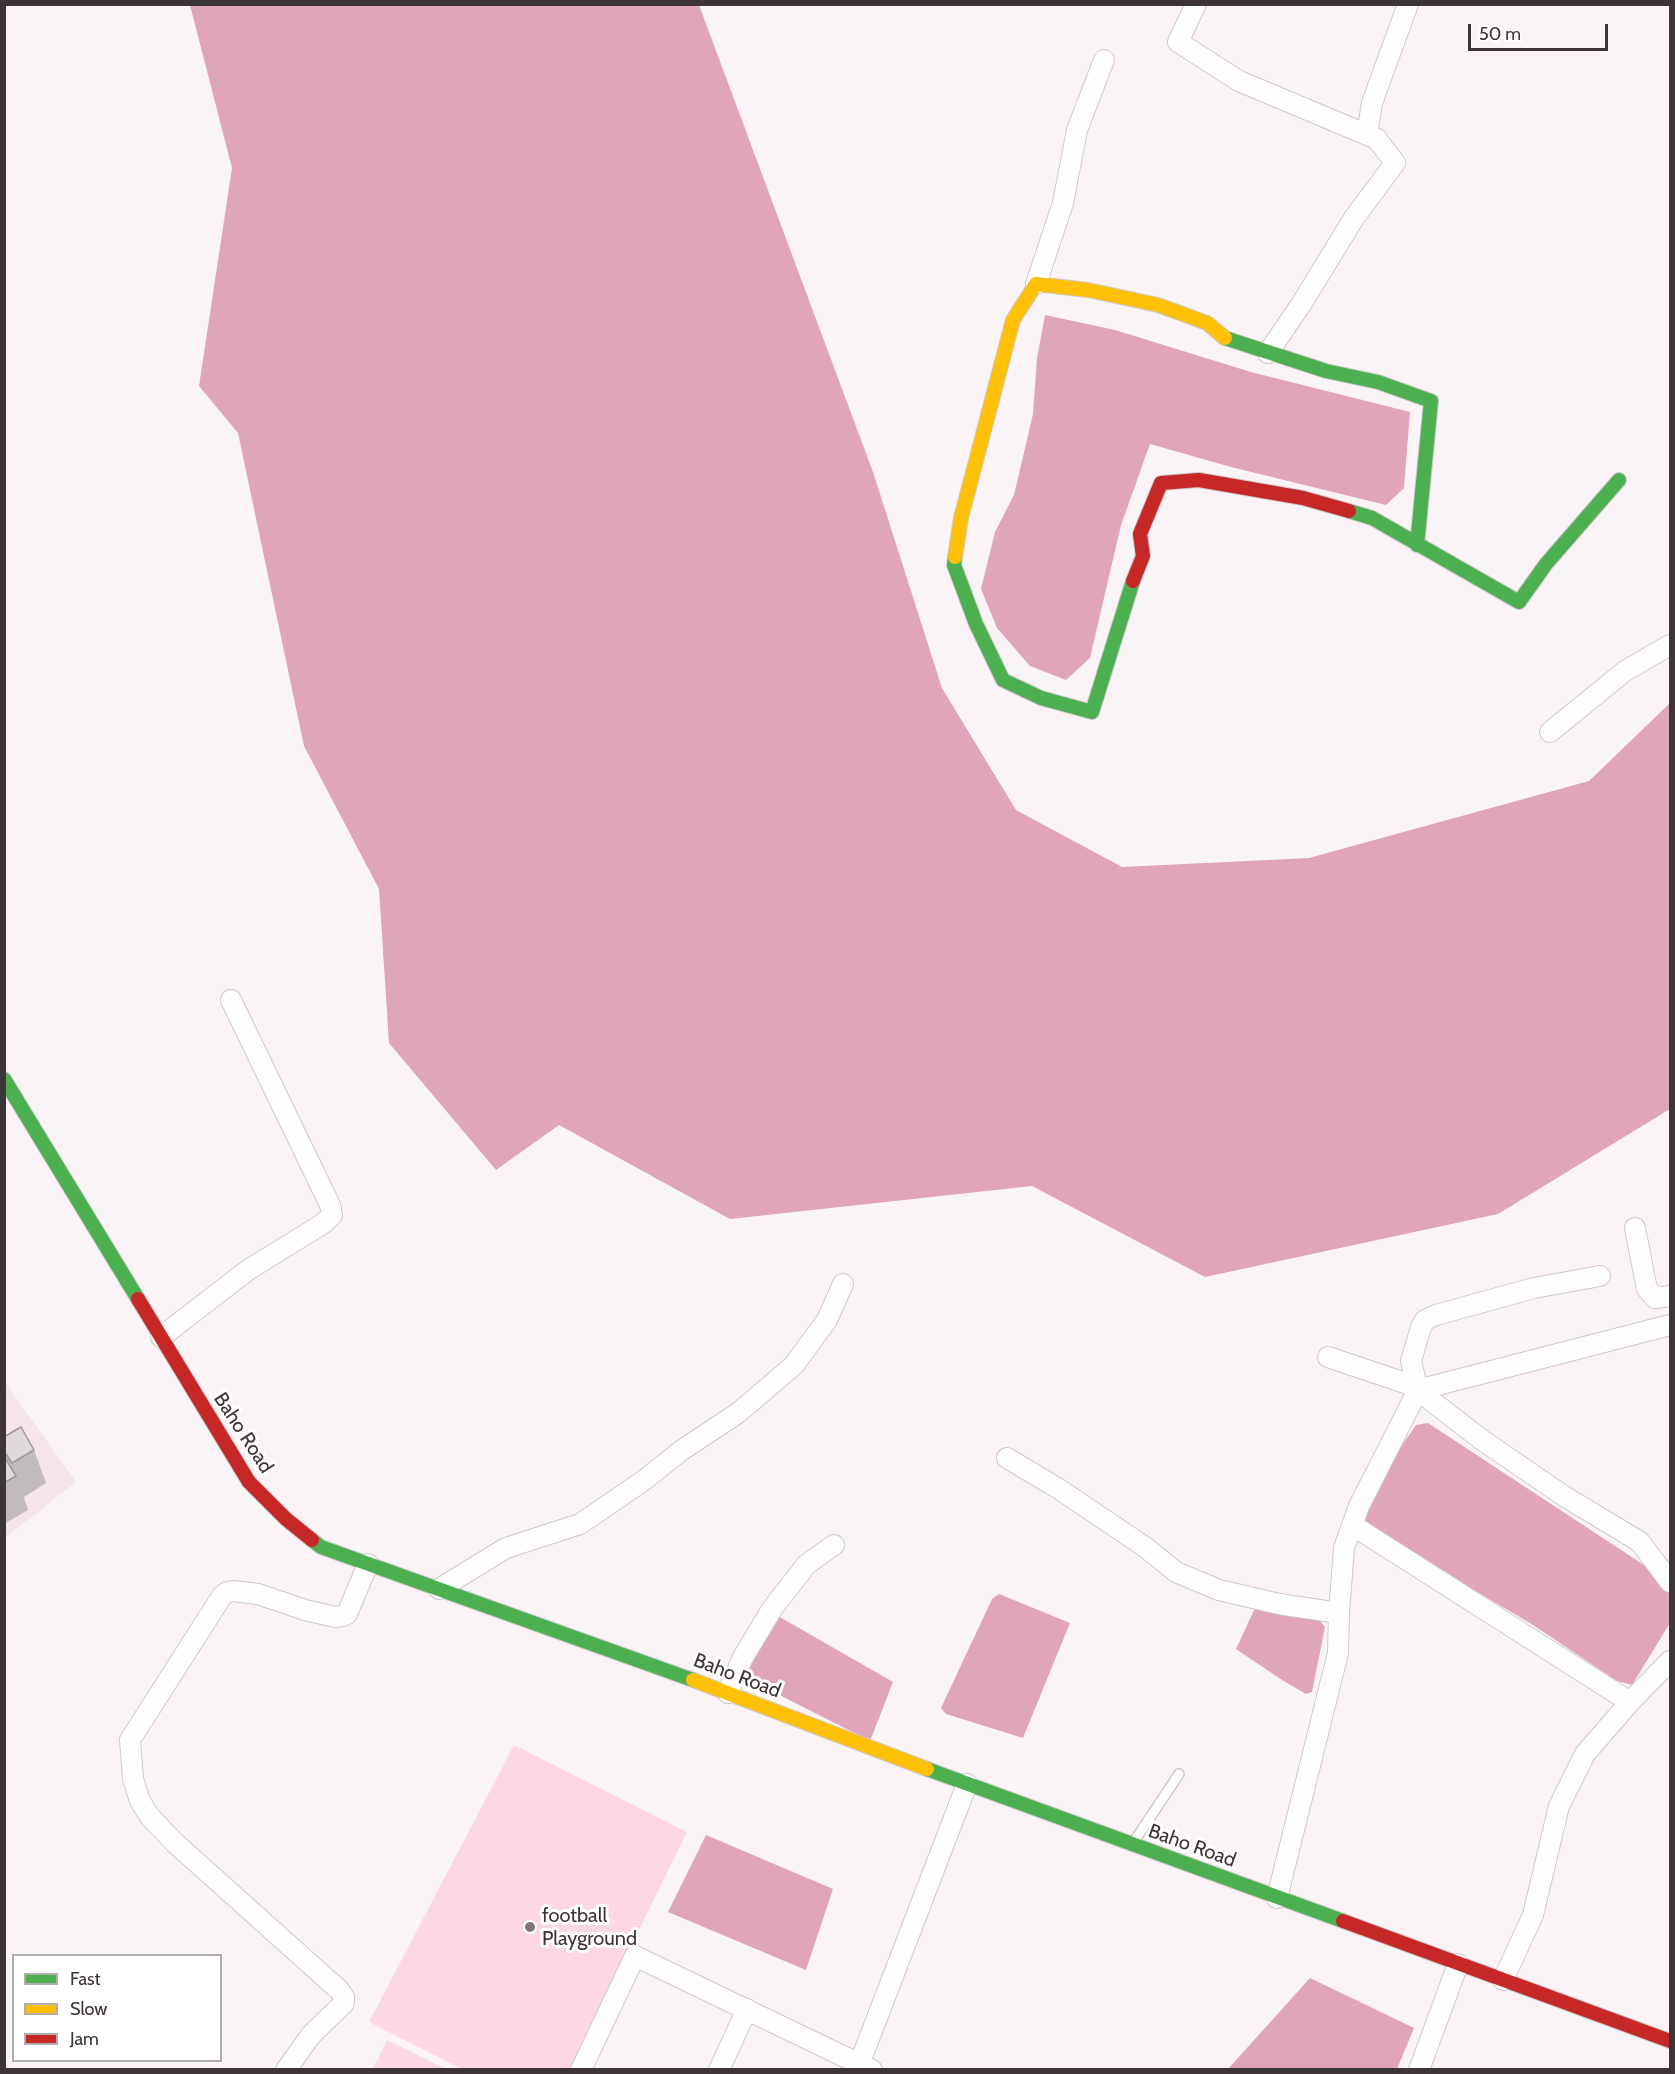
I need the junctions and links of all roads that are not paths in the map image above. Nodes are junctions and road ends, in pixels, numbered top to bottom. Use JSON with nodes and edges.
{"nodes":[{"id":1,"x":1196,"y":4,"type":"edge"},
{"id":2,"x":1408,"y":4,"type":"edge"},
{"id":3,"x":1104,"y":60,"type":"dead end"},
{"id":4,"x":1367,"y":135,"type":"junction"},
{"id":5,"x":1036,"y":284,"type":"junction"},
{"id":6,"x":1268,"y":353,"type":"junction"},
{"id":7,"x":1619,"y":480,"type":"dead end"},
{"id":8,"x":1417,"y":545,"type":"junction"},
{"id":9,"x":1671,"y":645,"type":"edge"},
{"id":10,"x":1550,"y":732,"type":"dead end"},
{"id":11,"x":231,"y":1000,"type":"dead end"},
{"id":12,"x":4,"y":1079,"type":"edge"},
{"id":13,"x":1635,"y":1228,"type":"dead end"},
{"id":14,"x":1600,"y":1276,"type":"dead end"},
{"id":15,"x":843,"y":1284,"type":"dead end"},
{"id":16,"x":1671,"y":1296,"type":"edge"},
{"id":17,"x":1671,"y":1325,"type":"edge"},
{"id":18,"x":161,"y":1337,"type":"junction"},
{"id":19,"x":1328,"y":1357,"type":"dead end"},
{"id":20,"x":1418,"y":1390,"type":"junction"},
{"id":21,"x":1007,"y":1458,"type":"dead end"},
{"id":22,"x":1352,"y":1525,"type":"junction"},
{"id":23,"x":834,"y":1545,"type":"dead end"},
{"id":24,"x":368,"y":1564,"type":"junction"},
{"id":25,"x":1671,"y":1582,"type":"edge"},
{"id":26,"x":439,"y":1589,"type":"junction"},
{"id":27,"x":1339,"y":1613,"type":"junction"},
{"id":28,"x":1671,"y":1661,"type":"edge"},
{"id":29,"x":1662,"y":1679,"type":"edge"},
{"id":30,"x":728,"y":1693,"type":"junction"},
{"id":31,"x":1630,"y":1702,"type":"junction"},
{"id":32,"x":1179,"y":1774,"type":"dead end"},
{"id":33,"x":967,"y":1784,"type":"junction"},
{"id":34,"x":1132,"y":1845,"type":"junction"},
{"id":35,"x":1277,"y":1898,"type":"junction"},
{"id":36,"x":1458,"y":1964,"type":"junction"},
{"id":37,"x":1503,"y":1980,"type":"junction"},
{"id":38,"x":747,"y":2009,"type":"junction"},
{"id":39,"x":1671,"y":2041,"type":"edge"},
{"id":40,"x":863,"y":2067,"type":"edge"},
{"id":41,"x":286,"y":2070,"type":"edge"},
{"id":42,"x":581,"y":2070,"type":"edge"},
{"id":43,"x":719,"y":2070,"type":"edge"},
{"id":44,"x":1419,"y":2070,"type":"edge"}],
"edges":[{"from":1,"to":4,"type":"street"},
{"from":2,"to":4,"type":"street"},
{"from":3,"to":5,"type":"street"},
{"from":4,"to":6,"type":"street"},
{"from":5,"to":6,"type":"street"},
{"from":5,"to":8,"type":"street"},
{"from":6,"to":8,"type":"street"},
{"from":7,"to":8,"type":"street"},
{"from":9,"to":10,"type":"street"},
{"from":11,"to":18,"type":"street"},
{"from":12,"to":18,"type":"street","name":"Baho Road"},
{"from":13,"to":16,"type":"street"},
{"from":14,"to":20,"type":"street"},
{"from":15,"to":26,"type":"street"},
{"from":17,"to":20,"type":"street"},
{"from":18,"to":24,"type":"street","name":"Baho Road"},
{"from":19,"to":20,"type":"street"},
{"from":20,"to":22,"type":"street"},
{"from":20,"to":25,"type":"street"},
{"from":21,"to":27,"type":"street"},
{"from":22,"to":27,"type":"street"},
{"from":22,"to":31,"type":"street"},
{"from":23,"to":30,"type":"street"},
{"from":24,"to":26,"type":"street","name":"Baho Road"},
{"from":24,"to":41,"type":"street"},
{"from":26,"to":30,"type":"street","name":"Baho Road"},
{"from":27,"to":35,"type":"street"},
{"from":28,"to":29,"type":"street"},
{"from":29,"to":31,"type":"street"},
{"from":30,"to":33,"type":"street","name":"Baho Road"},
{"from":31,"to":37,"type":"street"},
{"from":32,"to":34,"type":"lane"},
{"from":33,"to":34,"type":"street","name":"Baho Road"},
{"from":33,"to":40,"type":"street"},
{"from":34,"to":35,"type":"street","name":"Baho Road"},
{"from":35,"to":36,"type":"street","name":"Baho Road"},
{"from":36,"to":37,"type":"street","name":"Baho Road"},
{"from":36,"to":44,"type":"street"},
{"from":37,"to":39,"type":"street","name":"Baho Road"},
{"from":38,"to":40,"type":"street"},
{"from":38,"to":42,"type":"street"},
{"from":38,"to":43,"type":"street"}]}
